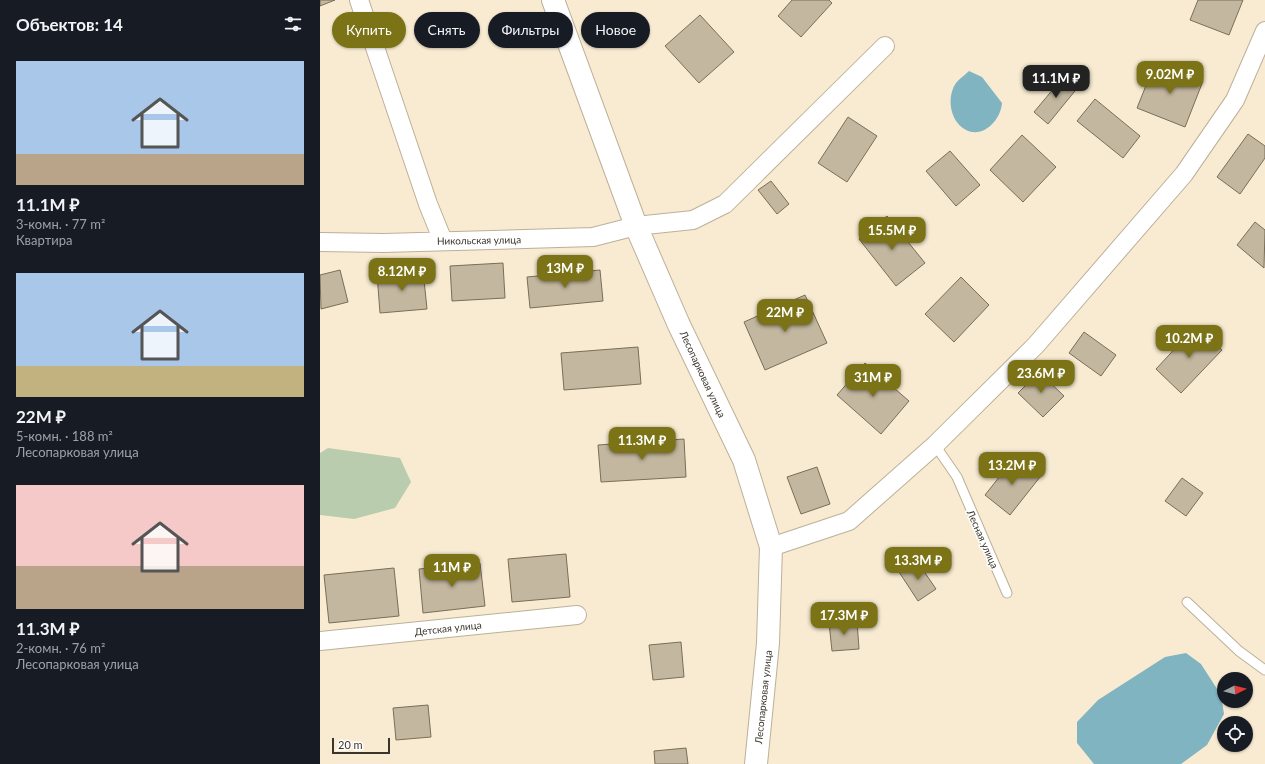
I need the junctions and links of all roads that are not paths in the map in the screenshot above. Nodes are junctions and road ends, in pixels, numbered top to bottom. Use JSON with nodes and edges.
{"nodes":[{"id":1,"x":359,"y":0,"type":"edge"},
{"id":2,"x":553,"y":0,"type":"edge"},
{"id":3,"x":1265,"y":31,"type":"edge"},
{"id":4,"x":885,"y":46,"type":"dead end"},
{"id":5,"x":636,"y":226,"type":"junction"},
{"id":6,"x":443,"y":241,"type":"junction"},
{"id":7,"x":320,"y":242,"type":"edge"},
{"id":8,"x":935,"y":445,"type":"junction"},
{"id":9,"x":771,"y":547,"type":"junction"},
{"id":10,"x":1007,"y":593,"type":"dead end"},
{"id":11,"x":1187,"y":602,"type":"dead end"},
{"id":12,"x":577,"y":615,"type":"dead end"},
{"id":13,"x":320,"y":641,"type":"edge"},
{"id":14,"x":1265,"y":670,"type":"edge"},
{"id":15,"x":756,"y":764,"type":"edge"}],
"edges":[{"from":1,"to":6,"type":"street"},
{"from":2,"to":5,"type":"street","name":"Лесопарковая улица"},
{"from":3,"to":8,"type":"street"},
{"from":4,"to":5,"type":"street","name":"Никольская улица"},
{"from":5,"to":6,"type":"street","name":"Никольская улица"},
{"from":5,"to":9,"type":"street","name":"Лесопарковая улица"},
{"from":6,"to":7,"type":"street","name":"Никольская улица"},
{"from":8,"to":9,"type":"street"},
{"from":8,"to":10,"type":"lane","name":"Лесная улица"},
{"from":9,"to":15,"type":"street","name":"Лесопарковая улица"},
{"from":11,"to":14,"type":"lane"},
{"from":12,"to":13,"type":"street","name":"Детская улица"}]}
